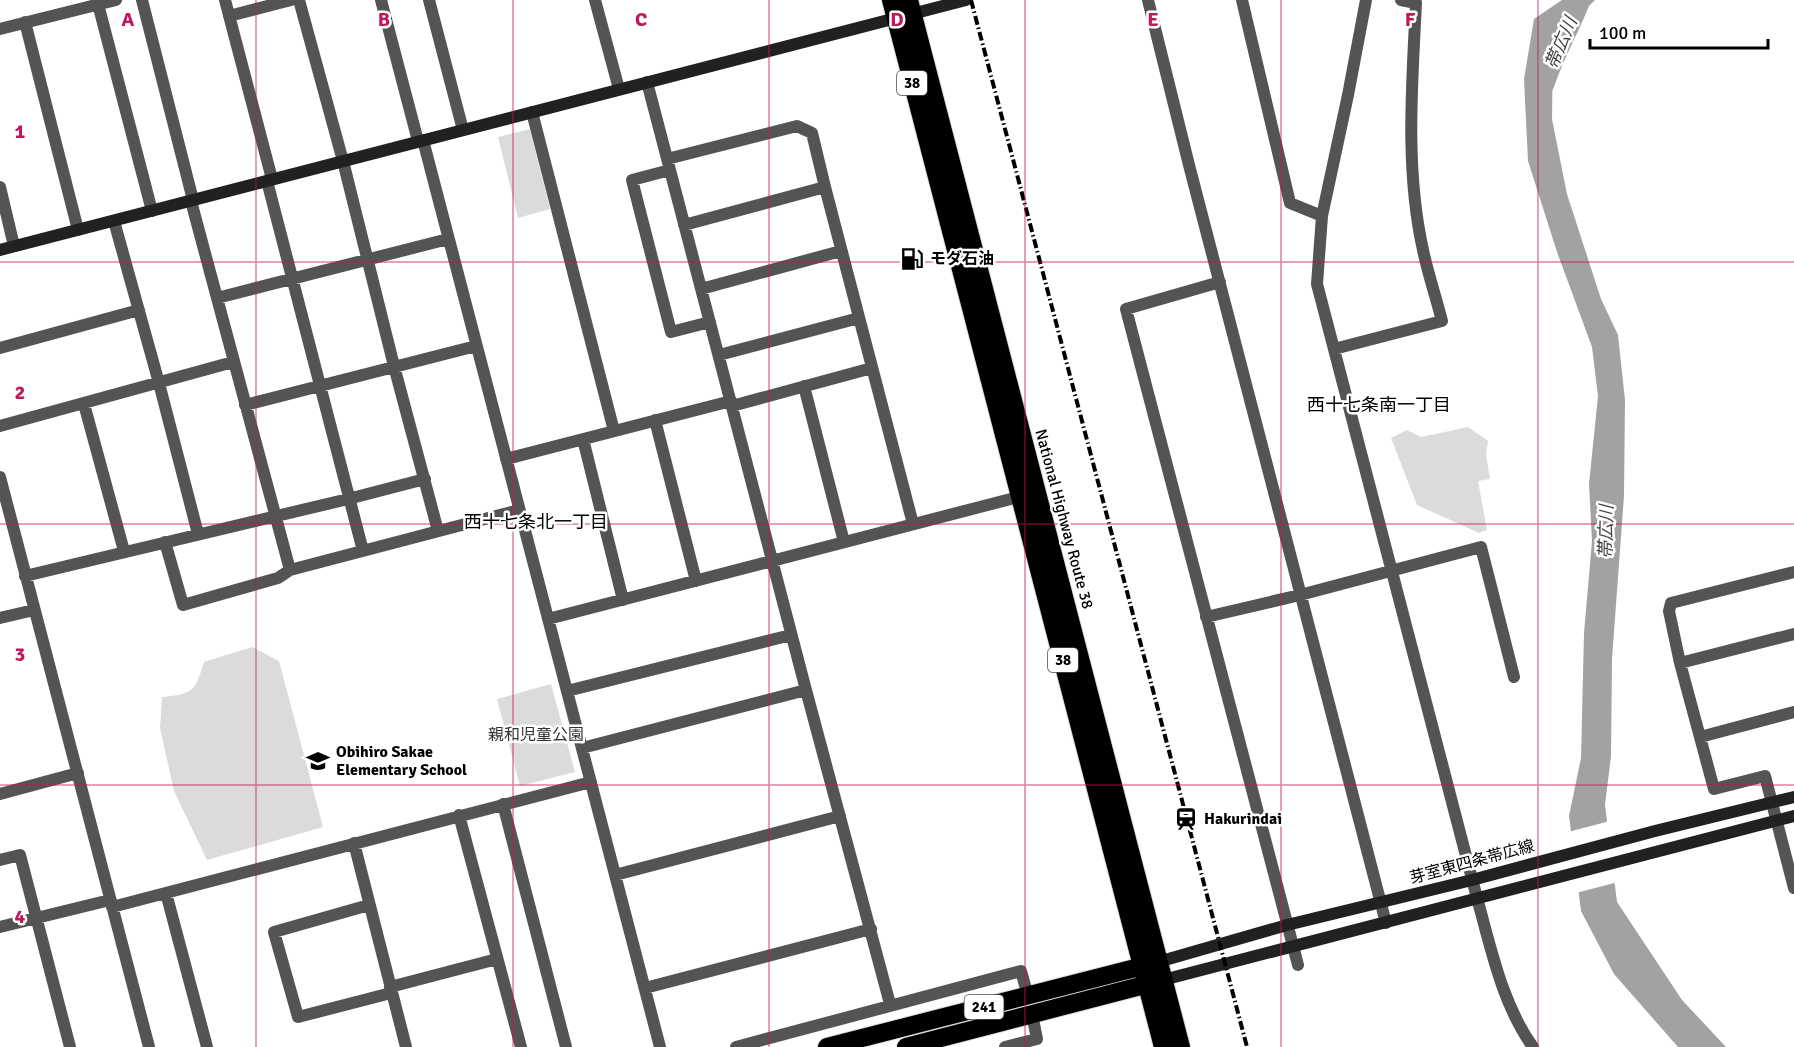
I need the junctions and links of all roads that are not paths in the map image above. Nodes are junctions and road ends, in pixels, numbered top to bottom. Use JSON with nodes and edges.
{"nodes":[{"id":1,"x":116,"y":0,"type":"edge"},
{"id":2,"x":142,"y":0,"type":"edge"},
{"id":3,"x":225,"y":0,"type":"edge"},
{"id":4,"x":291,"y":0,"type":"edge"},
{"id":5,"x":299,"y":0,"type":"edge"},
{"id":6,"x":381,"y":0,"type":"edge"},
{"id":7,"x":429,"y":0,"type":"edge"},
{"id":8,"x":595,"y":0,"type":"edge"},
{"id":9,"x":966,"y":0,"type":"edge"},
{"id":10,"x":1148,"y":0,"type":"edge"},
{"id":11,"x":1242,"y":0,"type":"edge"},
{"id":12,"x":1366,"y":0,"type":"edge"},
{"id":13,"x":1401,"y":0,"type":"edge"},
{"id":14,"x":98,"y":4,"type":"junction"},
{"id":15,"x":902,"y":8,"type":"edge"},
{"id":16,"x":229,"y":16,"type":"junction"},
{"id":17,"x":25,"y":22,"type":"junction"},
{"id":18,"x":0,"y":29,"type":"edge"},
{"id":19,"x":647,"y":82,"type":"junction"},
{"id":20,"x":619,"y":89,"type":"junction"},
{"id":21,"x":532,"y":112,"type":"junction"},
{"id":22,"x":463,"y":130,"type":"junction"},
{"id":23,"x":421,"y":141,"type":"junction"},
{"id":24,"x":343,"y":161,"type":"junction"},
{"id":25,"x":668,"y":165,"type":"junction"},
{"id":26,"x":269,"y":180,"type":"junction"},
{"id":27,"x":0,"y":187,"type":"edge"},
{"id":28,"x":825,"y":187,"type":"junction"},
{"id":29,"x":192,"y":200,"type":"junction"},
{"id":30,"x":152,"y":211,"type":"junction"},
{"id":31,"x":1322,"y":216,"type":"junction"},
{"id":32,"x":114,"y":220,"type":"junction"},
{"id":33,"x":684,"y":225,"type":"junction"},
{"id":34,"x":78,"y":230,"type":"junction"},
{"id":35,"x":448,"y":238,"type":"junction"},
{"id":36,"x":14,"y":246,"type":"junction"},
{"id":37,"x":0,"y":250,"type":"edge"},
{"id":38,"x":842,"y":251,"type":"junction"},
{"id":39,"x":367,"y":260,"type":"junction"},
{"id":40,"x":291,"y":279,"type":"junction"},
{"id":41,"x":1220,"y":282,"type":"junction"},
{"id":42,"x":701,"y":289,"type":"junction"},
{"id":43,"x":217,"y":298,"type":"junction"},
{"id":44,"x":139,"y":310,"type":"junction"},
{"id":45,"x":859,"y":318,"type":"junction"},
{"id":46,"x":710,"y":322,"type":"junction"},
{"id":47,"x":476,"y":346,"type":"junction"},
{"id":48,"x":0,"y":348,"type":"edge"},
{"id":49,"x":1334,"y":349,"type":"junction"},
{"id":50,"x":719,"y":355,"type":"junction"},
{"id":51,"x":233,"y":363,"type":"junction"},
{"id":52,"x":394,"y":366,"type":"junction"},
{"id":53,"x":872,"y":368,"type":"junction"},
{"id":54,"x":159,"y":383,"type":"junction"},
{"id":55,"x":804,"y":386,"type":"junction"},
{"id":56,"x":319,"y":387,"type":"junction"},
{"id":57,"x":731,"y":403,"type":"junction"},
{"id":58,"x":84,"y":404,"type":"junction"},
{"id":59,"x":245,"y":405,"type":"junction"},
{"id":60,"x":655,"y":420,"type":"junction"},
{"id":61,"x":0,"y":426,"type":"edge"},
{"id":62,"x":614,"y":431,"type":"junction"},
{"id":63,"x":583,"y":439,"type":"junction"},
{"id":64,"x":506,"y":459,"type":"junction"},
{"id":65,"x":0,"y":477,"type":"edge"},
{"id":66,"x":424,"y":479,"type":"junction"},
{"id":67,"x":1029,"y":494,"type":"junction"},
{"id":68,"x":348,"y":499,"type":"junction"},
{"id":69,"x":519,"y":510,"type":"junction"},
{"id":70,"x":275,"y":516,"type":"junction"},
{"id":71,"x":913,"y":524,"type":"junction"},
{"id":72,"x":438,"y":531,"type":"junction"},
{"id":73,"x":198,"y":534,"type":"junction"},
{"id":74,"x":165,"y":542,"type":"junction"},
{"id":75,"x":844,"y":542,"type":"junction"},
{"id":76,"x":124,"y":551,"type":"junction"},
{"id":77,"x":363,"y":551,"type":"junction"},
{"id":78,"x":773,"y":562,"type":"junction"},
{"id":79,"x":290,"y":570,"type":"junction"},
{"id":80,"x":1393,"y":570,"type":"junction"},
{"id":81,"x":1794,"y":572,"type":"edge"},
{"id":82,"x":25,"y":576,"type":"junction"},
{"id":83,"x":696,"y":581,"type":"junction"},
{"id":84,"x":1300,"y":595,"type":"junction"},
{"id":85,"x":623,"y":600,"type":"junction"},
{"id":86,"x":34,"y":610,"type":"junction"},
{"id":87,"x":1206,"y":617,"type":"junction"},
{"id":88,"x":0,"y":618,"type":"edge"},
{"id":89,"x":548,"y":619,"type":"junction"},
{"id":90,"x":1794,"y":634,"type":"edge"},
{"id":91,"x":791,"y":635,"type":"junction"},
{"id":92,"x":1680,"y":663,"type":"junction"},
{"id":93,"x":1514,"y":677,"type":"dead end"},
{"id":94,"x":806,"y":690,"type":"junction"},
{"id":95,"x":567,"y":691,"type":"junction"},
{"id":96,"x":1794,"y":712,"type":"edge"},
{"id":97,"x":1700,"y":737,"type":"junction"},
{"id":98,"x":582,"y":748,"type":"junction"},
{"id":99,"x":78,"y":773,"type":"junction"},
{"id":100,"x":591,"y":782,"type":"junction"},
{"id":101,"x":0,"y":793,"type":"edge"},
{"id":102,"x":1794,"y":797,"type":"edge"},
{"id":103,"x":1772,"y":803,"type":"junction"},
{"id":104,"x":503,"y":804,"type":"junction"},
{"id":105,"x":459,"y":815,"type":"junction"},
{"id":106,"x":840,"y":816,"type":"junction"},
{"id":107,"x":1794,"y":816,"type":"edge"},
{"id":108,"x":1777,"y":820,"type":"junction"},
{"id":109,"x":354,"y":843,"type":"junction"},
{"id":110,"x":0,"y":860,"type":"edge"},
{"id":111,"x":615,"y":875,"type":"junction"},
{"id":112,"x":1472,"y":880,"type":"junction"},
{"id":113,"x":1794,"y":888,"type":"edge"},
{"id":114,"x":166,"y":893,"type":"junction"},
{"id":115,"x":1477,"y":898,"type":"junction"},
{"id":116,"x":1381,"y":902,"type":"junction"},
{"id":117,"x":111,"y":903,"type":"junction"},
{"id":118,"x":369,"y":906,"type":"junction"},
{"id":119,"x":36,"y":918,"type":"junction"},
{"id":120,"x":1386,"y":923,"type":"junction"},
{"id":121,"x":1287,"y":925,"type":"junction"},
{"id":122,"x":0,"y":927,"type":"edge"},
{"id":123,"x":871,"y":929,"type":"junction"},
{"id":124,"x":1293,"y":947,"type":"junction"},
{"id":125,"x":497,"y":959,"type":"junction"},
{"id":126,"x":1150,"y":964,"type":"junction"},
{"id":127,"x":1298,"y":965,"type":"dead end"},
{"id":128,"x":1155,"y":982,"type":"junction"},
{"id":129,"x":645,"y":988,"type":"junction"},
{"id":130,"x":391,"y":990,"type":"junction"},
{"id":131,"x":1028,"y":996,"type":"junction"},
{"id":132,"x":890,"y":1004,"type":"junction"},
{"id":133,"x":1032,"y":1014,"type":"junction"},
{"id":134,"x":70,"y":1047,"type":"edge"},
{"id":135,"x":149,"y":1047,"type":"edge"},
{"id":136,"x":207,"y":1047,"type":"edge"},
{"id":137,"x":406,"y":1047,"type":"edge"},
{"id":138,"x":520,"y":1047,"type":"edge"},
{"id":139,"x":566,"y":1047,"type":"edge"},
{"id":140,"x":660,"y":1047,"type":"edge"},
{"id":141,"x":736,"y":1047,"type":"edge"},
{"id":142,"x":827,"y":1047,"type":"edge"},
{"id":143,"x":906,"y":1047,"type":"edge"},
{"id":144,"x":1005,"y":1047,"type":"edge"},
{"id":145,"x":1163,"y":1047,"type":"edge"},
{"id":146,"x":1181,"y":1047,"type":"edge"},
{"id":147,"x":1533,"y":1047,"type":"edge"}],
"edges":[{"from":1,"to":14,"type":"street"},
{"from":2,"to":29,"type":"street"},
{"from":3,"to":16,"type":"street"},
{"from":4,"to":16,"type":"street"},
{"from":5,"to":24,"type":"street"},
{"from":6,"to":23,"type":"street"},
{"from":7,"to":22,"type":"street"},
{"from":8,"to":20,"type":"street"},
{"from":9,"to":15,"type":"main road"},
{"from":10,"to":41,"type":"street"},
{"from":11,"to":31,"type":"street"},
{"from":12,"to":31,"type":"street"},
{"from":13,"to":49,"type":"street"},
{"from":14,"to":17,"type":"street"},
{"from":14,"to":30,"type":"street"},
{"from":15,"to":19,"type":"main road"},
{"from":15,"to":67,"type":"highway","name":"National Highway Route 38","number":"38"},
{"from":16,"to":26,"type":"street"},
{"from":17,"to":18,"type":"street"},
{"from":17,"to":34,"type":"street"},
{"from":19,"to":20,"type":"main road"},
{"from":19,"to":25,"type":"street"},
{"from":20,"to":21,"type":"main road"},
{"from":21,"to":22,"type":"main road"},
{"from":21,"to":62,"type":"street"},
{"from":22,"to":23,"type":"main road"},
{"from":23,"to":24,"type":"main road"},
{"from":23,"to":35,"type":"street"},
{"from":24,"to":26,"type":"main road"},
{"from":24,"to":39,"type":"street"},
{"from":25,"to":28,"type":"street"},
{"from":25,"to":33,"type":"street"},
{"from":25,"to":46,"type":"street"},
{"from":26,"to":29,"type":"main road"},
{"from":26,"to":40,"type":"street"},
{"from":27,"to":36,"type":"street"},
{"from":28,"to":33,"type":"street"},
{"from":28,"to":38,"type":"street"},
{"from":29,"to":30,"type":"main road"},
{"from":29,"to":43,"type":"street"},
{"from":30,"to":32,"type":"main road"},
{"from":31,"to":49,"type":"street"},
{"from":32,"to":34,"type":"main road"},
{"from":32,"to":44,"type":"street"},
{"from":33,"to":42,"type":"street"},
{"from":34,"to":36,"type":"main road"},
{"from":35,"to":39,"type":"street"},
{"from":35,"to":47,"type":"street"},
{"from":36,"to":37,"type":"main road"},
{"from":38,"to":42,"type":"street"},
{"from":38,"to":45,"type":"street"},
{"from":39,"to":40,"type":"street"},
{"from":39,"to":52,"type":"street"},
{"from":40,"to":43,"type":"street"},
{"from":40,"to":56,"type":"street"},
{"from":41,"to":84,"type":"street"},
{"from":41,"to":87,"type":"street"},
{"from":42,"to":46,"type":"street"},
{"from":43,"to":51,"type":"street"},
{"from":44,"to":48,"type":"street"},
{"from":44,"to":54,"type":"street"},
{"from":45,"to":50,"type":"street"},
{"from":45,"to":53,"type":"street"},
{"from":46,"to":50,"type":"street"},
{"from":47,"to":52,"type":"street"},
{"from":47,"to":64,"type":"street"},
{"from":49,"to":80,"type":"street"},
{"from":50,"to":57,"type":"street"},
{"from":51,"to":54,"type":"street"},
{"from":51,"to":59,"type":"street"},
{"from":52,"to":56,"type":"street"},
{"from":52,"to":66,"type":"street"},
{"from":53,"to":55,"type":"street"},
{"from":53,"to":71,"type":"street"},
{"from":54,"to":58,"type":"street"},
{"from":54,"to":73,"type":"street"},
{"from":55,"to":57,"type":"street"},
{"from":55,"to":75,"type":"street"},
{"from":56,"to":59,"type":"street"},
{"from":56,"to":68,"type":"street"},
{"from":57,"to":60,"type":"street"},
{"from":57,"to":78,"type":"street"},
{"from":58,"to":61,"type":"street"},
{"from":58,"to":76,"type":"street"},
{"from":59,"to":70,"type":"street"},
{"from":60,"to":62,"type":"street"},
{"from":60,"to":83,"type":"street"},
{"from":62,"to":63,"type":"street"},
{"from":63,"to":64,"type":"street"},
{"from":63,"to":85,"type":"street"},
{"from":64,"to":69,"type":"street"},
{"from":65,"to":82,"type":"street"},
{"from":66,"to":68,"type":"street"},
{"from":66,"to":72,"type":"street"},
{"from":67,"to":71,"type":"street"},
{"from":67,"to":126,"type":"highway","name":"National Highway Route 38","number":"38"},
{"from":68,"to":70,"type":"street"},
{"from":68,"to":77,"type":"street"},
{"from":69,"to":72,"type":"street"},
{"from":69,"to":89,"type":"street"},
{"from":70,"to":73,"type":"street"},
{"from":70,"to":79,"type":"street"},
{"from":71,"to":75,"type":"street"},
{"from":72,"to":77,"type":"street"},
{"from":73,"to":74,"type":"street"},
{"from":74,"to":76,"type":"street"},
{"from":74,"to":79,"type":"street"},
{"from":75,"to":78,"type":"street"},
{"from":76,"to":82,"type":"street"},
{"from":77,"to":79,"type":"street"},
{"from":78,"to":83,"type":"street"},
{"from":78,"to":91,"type":"street"},
{"from":80,"to":84,"type":"street"},
{"from":80,"to":93,"type":"street"},
{"from":80,"to":112,"type":"street"},
{"from":81,"to":92,"type":"street"},
{"from":82,"to":86,"type":"street"},
{"from":83,"to":85,"type":"street"},
{"from":84,"to":87,"type":"street"},
{"from":84,"to":116,"type":"street"},
{"from":85,"to":89,"type":"street"},
{"from":86,"to":88,"type":"street"},
{"from":86,"to":99,"type":"street"},
{"from":87,"to":121,"type":"street"},
{"from":89,"to":95,"type":"street"},
{"from":90,"to":92,"type":"street"},
{"from":91,"to":94,"type":"street"},
{"from":91,"to":95,"type":"street"},
{"from":92,"to":97,"type":"street"},
{"from":94,"to":98,"type":"street"},
{"from":94,"to":106,"type":"street"},
{"from":95,"to":98,"type":"street"},
{"from":96,"to":97,"type":"street"},
{"from":97,"to":103,"type":"street"},
{"from":98,"to":100,"type":"street"},
{"from":99,"to":101,"type":"street"},
{"from":99,"to":117,"type":"street"},
{"from":100,"to":104,"type":"street"},
{"from":100,"to":111,"type":"street"},
{"from":102,"to":103,"type":"main road","name":"芽室東四条帯広線"},
{"from":103,"to":108,"type":"street"},
{"from":103,"to":112,"type":"main road","name":"芽室東四条帯広線"},
{"from":104,"to":105,"type":"street"},
{"from":104,"to":139,"type":"street"},
{"from":105,"to":109,"type":"street"},
{"from":105,"to":125,"type":"street"},
{"from":106,"to":111,"type":"street"},
{"from":106,"to":123,"type":"street"},
{"from":107,"to":108,"type":"main road"},
{"from":108,"to":113,"type":"street"},
{"from":108,"to":115,"type":"main road"},
{"from":109,"to":114,"type":"street"},
{"from":109,"to":118,"type":"street"},
{"from":110,"to":119,"type":"street"},
{"from":111,"to":129,"type":"street"},
{"from":112,"to":115,"type":"street"},
{"from":112,"to":116,"type":"main road","name":"芽室東四条帯広線"},
{"from":114,"to":117,"type":"street"},
{"from":114,"to":136,"type":"street"},
{"from":115,"to":120,"type":"main road"},
{"from":115,"to":147,"type":"street"},
{"from":116,"to":120,"type":"street"},
{"from":116,"to":121,"type":"main road","name":"芽室東四条帯広線"},
{"from":117,"to":119,"type":"street"},
{"from":117,"to":135,"type":"street"},
{"from":118,"to":130,"type":"street"},
{"from":118,"to":130,"type":"street"},
{"from":119,"to":122,"type":"street"},
{"from":119,"to":134,"type":"street"},
{"from":120,"to":124,"type":"main road"},
{"from":121,"to":124,"type":"street"},
{"from":121,"to":126,"type":"main road","name":"芽室東四条帯広線"},
{"from":123,"to":129,"type":"street"},
{"from":123,"to":132,"type":"street"},
{"from":124,"to":127,"type":"street"},
{"from":124,"to":128,"type":"main road"},
{"from":125,"to":130,"type":"street"},
{"from":125,"to":138,"type":"street"},
{"from":126,"to":128,"type":"highway","name":"National Highway Route 38","number":"38"},
{"from":126,"to":131,"type":"highway","number":"241"},
{"from":128,"to":133,"type":"highway","number":"241"},
{"from":128,"to":145,"type":"highway","name":"National Highway Route 38","number":"38"},
{"from":128,"to":146,"type":"highway","name":"National Highway Route 38","number":"38"},
{"from":129,"to":140,"type":"street"},
{"from":130,"to":137,"type":"street"},
{"from":131,"to":132,"type":"street"},
{"from":131,"to":142,"type":"highway","number":"241"},
{"from":132,"to":141,"type":"street"},
{"from":133,"to":143,"type":"highway","number":"241"},
{"from":133,"to":144,"type":"street"}]}
